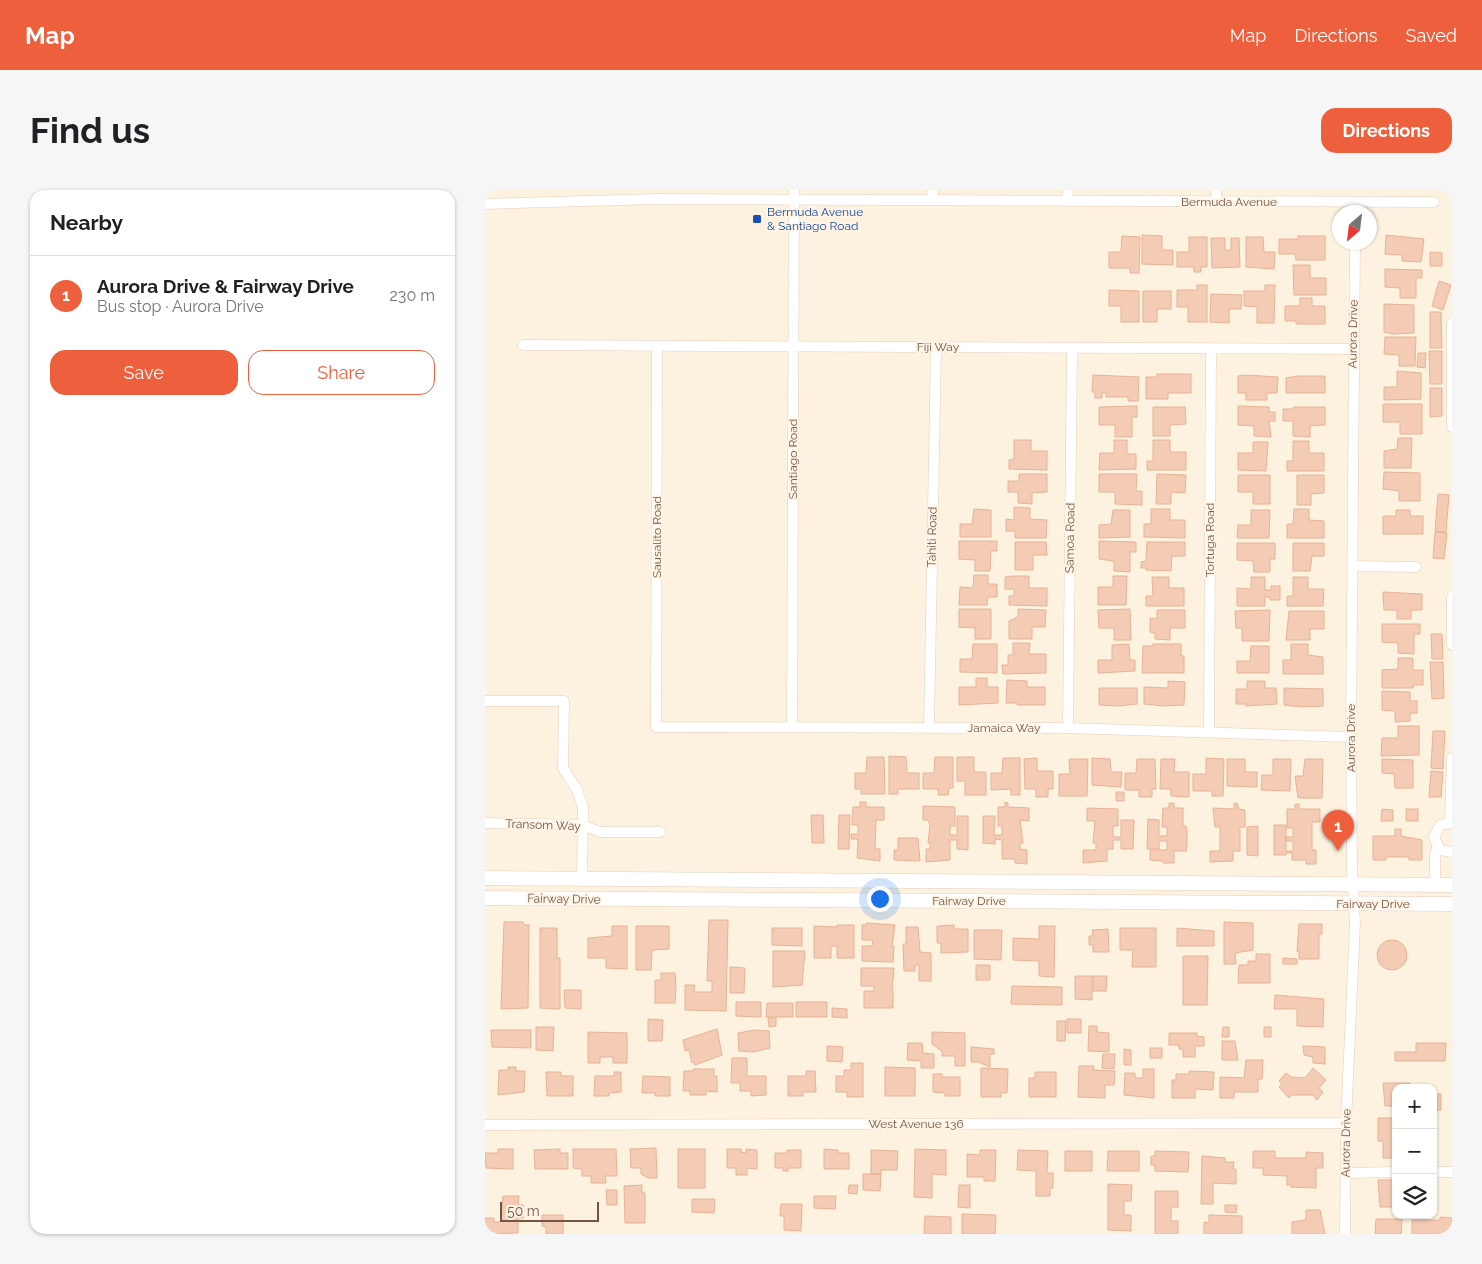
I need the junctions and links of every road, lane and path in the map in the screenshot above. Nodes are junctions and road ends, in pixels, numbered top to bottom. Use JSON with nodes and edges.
{"nodes":[{"id":1,"x":1216,"y":190,"type":"edge"},
{"id":2,"x":656,"y":194,"type":"edge"},
{"id":3,"x":794,"y":195,"type":"edge"},
{"id":4,"x":932,"y":195,"type":"edge"},
{"id":5,"x":1067,"y":195,"type":"edge"},
{"id":6,"x":1216,"y":201,"type":"junction"},
{"id":7,"x":1434,"y":202,"type":"dead end"},
{"id":8,"x":485,"y":204,"type":"edge"},
{"id":9,"x":1332,"y":206,"type":"edge"},
{"id":10,"x":1377,"y":206,"type":"edge"},
{"id":11,"x":1355,"y":250,"type":"edge"},
{"id":12,"x":1452,"y":324,"type":"edge"},
{"id":13,"x":523,"y":345,"type":"dead end"},
{"id":14,"x":657,"y":346,"type":"junction"},
{"id":15,"x":794,"y":346,"type":"junction"},
{"id":16,"x":936,"y":347,"type":"junction"},
{"id":17,"x":1072,"y":348,"type":"junction"},
{"id":18,"x":1211,"y":349,"type":"junction"},
{"id":19,"x":1353,"y":349,"type":"junction"},
{"id":20,"x":1452,"y":427,"type":"edge"},
{"id":21,"x":1353,"y":566,"type":"junction"},
{"id":22,"x":1416,"y":566,"type":"dead end"},
{"id":23,"x":1452,"y":596,"type":"edge"},
{"id":24,"x":1452,"y":645,"type":"edge"},
{"id":25,"x":485,"y":701,"type":"edge"},
{"id":26,"x":656,"y":727,"type":"joint"},
{"id":27,"x":792,"y":727,"type":"junction"},
{"id":28,"x":929,"y":728,"type":"junction"},
{"id":29,"x":1068,"y":728,"type":"junction"},
{"id":30,"x":1209,"y":732,"type":"junction"},
{"id":31,"x":1351,"y":737,"type":"junction"},
{"id":32,"x":1452,"y":758,"type":"edge"},
{"id":33,"x":1451,"y":822,"type":"edge"},
{"id":34,"x":485,"y":823,"type":"edge"},
{"id":35,"x":583,"y":825,"type":"junction"},
{"id":36,"x":660,"y":832,"type":"dead end"},
{"id":37,"x":1437,"y":846,"type":"junction"},
{"id":38,"x":1452,"y":852,"type":"edge"},
{"id":39,"x":485,"y":878,"type":"edge"},
{"id":40,"x":582,"y":879,"type":"junction"},
{"id":41,"x":1025,"y":882,"type":"junction"},
{"id":42,"x":1354,"y":885,"type":"junction"},
{"id":43,"x":1435,"y":885,"type":"junction"},
{"id":44,"x":1452,"y":885,"type":"edge"},
{"id":45,"x":485,"y":898,"type":"edge"},
{"id":46,"x":582,"y":899,"type":"junction"},
{"id":47,"x":1024,"y":902,"type":"junction"},
{"id":48,"x":1354,"y":904,"type":"junction"},
{"id":49,"x":1452,"y":904,"type":"edge"},
{"id":50,"x":1346,"y":1123,"type":"junction"},
{"id":51,"x":485,"y":1125,"type":"edge"},
{"id":52,"x":1392,"y":1172,"type":"edge"},
{"id":53,"x":1437,"y":1172,"type":"edge"},
{"id":54,"x":1452,"y":1172,"type":"edge"},
{"id":55,"x":1346,"y":1173,"type":"junction"},
{"id":56,"x":1345,"y":1234,"type":"edge"}],
"edges":[{"from":1,"to":6,"type":"street"},
{"from":2,"to":3,"type":"street","name":"Bermuda Avenue"},
{"from":2,"to":8,"type":"street","name":"Bermuda Avenue"},
{"from":3,"to":4,"type":"street","name":"Bermuda Avenue"},
{"from":3,"to":15,"type":"street","name":"Santiago Road"},
{"from":4,"to":5,"type":"street","name":"Bermuda Avenue"},
{"from":5,"to":6,"type":"street","name":"Bermuda Avenue"},
{"from":6,"to":9,"type":"street","name":"Bermuda Avenue"},
{"from":7,"to":10,"type":"street","name":"Bermuda Avenue"},
{"from":11,"to":19,"type":"street","name":"Aurora Drive"},
{"from":12,"to":20,"type":"street"},
{"from":13,"to":14,"type":"street","name":"Fiji Way"},
{"from":14,"to":15,"type":"street","name":"Fiji Way"},
{"from":14,"to":26,"type":"street","name":"Sausalito Road"},
{"from":15,"to":16,"type":"street","name":"Fiji Way"},
{"from":15,"to":27,"type":"street","name":"Santiago Road"},
{"from":16,"to":17,"type":"street","name":"Fiji Way"},
{"from":16,"to":28,"type":"street","name":"Tahiti Road"},
{"from":17,"to":18,"type":"street","name":"Fiji Way"},
{"from":17,"to":29,"type":"street","name":"Samoa Road"},
{"from":18,"to":19,"type":"street","name":"Fiji Way"},
{"from":18,"to":30,"type":"street","name":"Tortuga Road"},
{"from":19,"to":21,"type":"street","name":"Aurora Drive"},
{"from":21,"to":22,"type":"street"},
{"from":21,"to":31,"type":"street","name":"Aurora Drive"},
{"from":23,"to":24,"type":"street"},
{"from":25,"to":35,"type":"street"},
{"from":26,"to":27,"type":"street","name":"Jamaica Way"},
{"from":27,"to":28,"type":"street","name":"Jamaica Way"},
{"from":28,"to":29,"type":"street","name":"Jamaica Way"},
{"from":29,"to":30,"type":"street","name":"Jamaica Way"},
{"from":30,"to":31,"type":"street","name":"Jamaica Way"},
{"from":31,"to":42,"type":"street","name":"Aurora Drive"},
{"from":32,"to":33,"type":"street"},
{"from":33,"to":37,"type":"street"},
{"from":34,"to":35,"type":"street","name":"Transom Way"},
{"from":35,"to":36,"type":"street","name":"Transom Way"},
{"from":35,"to":40,"type":"street"},
{"from":37,"to":38,"type":"street"},
{"from":37,"to":43,"type":"street"},
{"from":39,"to":40,"type":"street","name":"Fairway Drive"},
{"from":40,"to":41,"type":"street","name":"Fairway Drive"},
{"from":40,"to":46,"type":"street"},
{"from":41,"to":42,"type":"street","name":"Fairway Drive"},
{"from":41,"to":47,"type":"street"},
{"from":42,"to":43,"type":"street","name":"Fairway Drive"},
{"from":42,"to":48,"type":"street","name":"Aurora Drive"},
{"from":43,"to":44,"type":"street","name":"Fairway Drive"},
{"from":45,"to":46,"type":"street","name":"Fairway Drive"},
{"from":46,"to":47,"type":"street","name":"Fairway Drive"},
{"from":47,"to":48,"type":"street","name":"Fairway Drive"},
{"from":48,"to":49,"type":"street","name":"Fairway Drive"},
{"from":48,"to":50,"type":"street","name":"Aurora Drive"},
{"from":50,"to":51,"type":"street","name":"West Avenue 136"},
{"from":50,"to":55,"type":"street","name":"Aurora Drive"},
{"from":52,"to":55,"type":"street"},
{"from":53,"to":54,"type":"street"},
{"from":55,"to":56,"type":"street","name":"Aurora Drive"}]}
